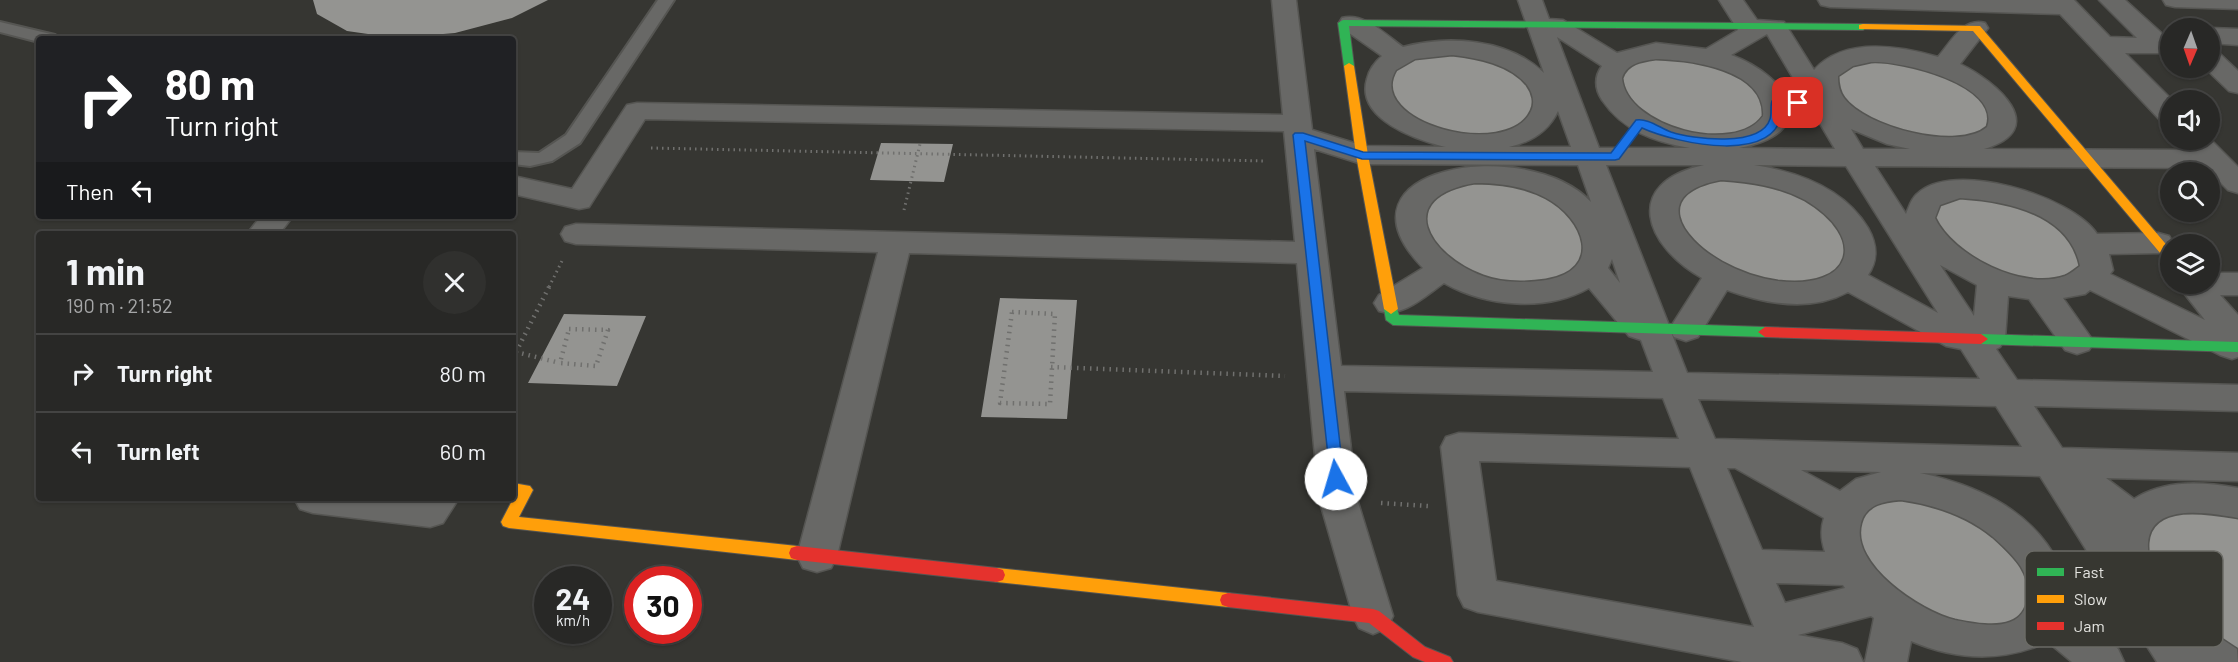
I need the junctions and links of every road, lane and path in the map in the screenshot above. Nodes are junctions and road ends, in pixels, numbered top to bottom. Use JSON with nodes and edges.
{"nodes":[{"id":1,"x":666,"y":0,"type":"edge"},
{"id":2,"x":1284,"y":0,"type":"edge"},
{"id":3,"x":1731,"y":0,"type":"edge"},
{"id":4,"x":1808,"y":0,"type":"edge"},
{"id":5,"x":1830,"y":0,"type":"edge"},
{"id":6,"x":2111,"y":0,"type":"edge"},
{"id":7,"x":2175,"y":0,"type":"edge"},
{"id":8,"x":2238,"y":2,"type":"edge"},
{"id":9,"x":2063,"y":3,"type":"edge"},
{"id":10,"x":1355,"y":16,"type":"edge"},
{"id":11,"x":1536,"y":19,"type":"edge"},
{"id":12,"x":1654,"y":26,"type":"junction"},
{"id":13,"x":0,"y":27,"type":"edge"},
{"id":14,"x":1768,"y":27,"type":"junction"},
{"id":15,"x":1824,"y":28,"type":"junction"},
{"id":16,"x":1861,"y":28,"type":"junction"},
{"id":17,"x":1976,"y":28,"type":"junction"},
{"id":18,"x":1448,"y":35,"type":"junction"},
{"id":19,"x":37,"y":36,"type":"edge"},
{"id":20,"x":2220,"y":36,"type":"edge"},
{"id":21,"x":2238,"y":37,"type":"edge"},
{"id":22,"x":2160,"y":42,"type":"edge"},
{"id":23,"x":2103,"y":45,"type":"junction"},
{"id":24,"x":2160,"y":46,"type":"edge"},
{"id":25,"x":2220,"y":47,"type":"edge"},
{"id":26,"x":1668,"y":51,"type":"junction"},
{"id":27,"x":1879,"y":54,"type":"junction"},
{"id":28,"x":2238,"y":54,"type":"edge"},
{"id":29,"x":1400,"y":57,"type":"junction"},
{"id":30,"x":1710,"y":57,"type":"junction"},
{"id":31,"x":1510,"y":62,"type":"junction"},
{"id":32,"x":1836,"y":63,"type":"junction"},
{"id":33,"x":1617,"y":64,"type":"junction"},
{"id":34,"x":1944,"y":67,"type":"junction"},
{"id":35,"x":2220,"y":68,"type":"edge"},
{"id":36,"x":2238,"y":85,"type":"edge"},
{"id":37,"x":1365,"y":90,"type":"junction"},
{"id":38,"x":1555,"y":96,"type":"junction"},
{"id":39,"x":1613,"y":98,"type":"junction"},
{"id":40,"x":1996,"y":101,"type":"junction"},
{"id":41,"x":2038,"y":101,"type":"junction"},
{"id":42,"x":1821,"y":102,"type":"junction"},
{"id":43,"x":2160,"y":104,"type":"edge"},
{"id":44,"x":1772,"y":116,"type":"junction"},
{"id":45,"x":928,"y":117,"type":"junction"},
{"id":46,"x":1640,"y":123,"type":"junction"},
{"id":47,"x":2001,"y":129,"type":"junction"},
{"id":48,"x":1530,"y":130,"type":"junction"},
{"id":49,"x":1877,"y":131,"type":"junction"},
{"id":50,"x":1299,"y":140,"type":"junction"},
{"id":51,"x":613,"y":147,"type":"junction"},
{"id":52,"x":2189,"y":150,"type":"edge"},
{"id":53,"x":2205,"y":150,"type":"edge"},
{"id":54,"x":918,"y":153,"type":"junction"},
{"id":55,"x":1948,"y":153,"type":"junction"},
{"id":56,"x":1368,"y":155,"type":"junction"},
{"id":57,"x":1481,"y":157,"type":"junction"},
{"id":58,"x":1585,"y":157,"type":"junction"},
{"id":59,"x":1721,"y":157,"type":"junction"},
{"id":60,"x":516,"y":158,"type":"edge"},
{"id":61,"x":1852,"y":158,"type":"junction"},
{"id":62,"x":2070,"y":158,"type":"junction"},
{"id":63,"x":2238,"y":184,"type":"edge"},
{"id":64,"x":516,"y":186,"type":"edge"},
{"id":65,"x":1434,"y":186,"type":"junction"},
{"id":66,"x":1548,"y":188,"type":"junction"},
{"id":67,"x":1971,"y":189,"type":"junction"},
{"id":68,"x":1670,"y":193,"type":"junction"},
{"id":69,"x":1817,"y":195,"type":"junction"},
{"id":70,"x":1925,"y":201,"type":"junction"},
{"id":71,"x":2052,"y":212,"type":"junction"},
{"id":72,"x":275,"y":219,"type":"edge"},
{"id":73,"x":265,"y":231,"type":"edge"},
{"id":74,"x":1607,"y":232,"type":"junction"},
{"id":75,"x":576,"y":234,"type":"joint"},
{"id":76,"x":1377,"y":234,"type":"junction"},
{"id":77,"x":1670,"y":234,"type":"junction"},
{"id":78,"x":1858,"y":234,"type":"junction"},
{"id":79,"x":1414,"y":235,"type":"junction"},
{"id":80,"x":1917,"y":236,"type":"junction"},
{"id":81,"x":896,"y":242,"type":"junction"},
{"id":82,"x":2090,"y":244,"type":"junction"},
{"id":83,"x":2160,"y":246,"type":"edge"},
{"id":84,"x":2160,"y":250,"type":"edge"},
{"id":85,"x":1312,"y":253,"type":"junction"},
{"id":86,"x":1444,"y":269,"type":"junction"},
{"id":87,"x":1591,"y":269,"type":"junction"},
{"id":88,"x":1721,"y":274,"type":"junction"},
{"id":89,"x":2090,"y":277,"type":"junction"},
{"id":90,"x":1848,"y":278,"type":"junction"},
{"id":91,"x":1993,"y":280,"type":"junction"},
{"id":92,"x":2220,"y":284,"type":"edge"},
{"id":93,"x":2238,"y":284,"type":"edge"},
{"id":94,"x":2040,"y":291,"type":"junction"},
{"id":95,"x":1790,"y":292,"type":"junction"},
{"id":96,"x":2200,"y":294,"type":"edge"},
{"id":97,"x":1390,"y":303,"type":"junction"},
{"id":98,"x":1647,"y":328,"type":"junction"},
{"id":99,"x":1686,"y":329,"type":"junction"},
{"id":100,"x":1807,"y":333,"type":"junction"},
{"id":101,"x":1972,"y":339,"type":"junction"},
{"id":102,"x":2078,"y":342,"type":"junction"},
{"id":103,"x":2236,"y":344,"type":"edge"},
{"id":104,"x":516,"y":351,"type":"joint"},
{"id":105,"x":560,"y":363,"type":"junction"},
{"id":106,"x":1051,"y":367,"type":"junction"},
{"id":107,"x":1325,"y":378,"type":"junction"},
{"id":108,"x":1675,"y":386,"type":"junction"},
{"id":109,"x":2006,"y":393,"type":"junction"},
{"id":110,"x":2238,"y":398,"type":"edge"},
{"id":111,"x":1703,"y":453,"type":"junction"},
{"id":112,"x":1740,"y":454,"type":"junction"},
{"id":113,"x":2055,"y":462,"type":"junction"},
{"id":114,"x":2174,"y":466,"type":"junction"},
{"id":115,"x":2238,"y":467,"type":"edge"},
{"id":116,"x":1895,"y":471,"type":"junction"},
{"id":117,"x":516,"y":489,"type":"edge"},
{"id":118,"x":2198,"y":498,"type":"junction"},
{"id":119,"x":1338,"y":500,"type":"junction"},
{"id":120,"x":338,"y":501,"type":"edge"},
{"id":121,"x":438,"y":501,"type":"edge"},
{"id":122,"x":2238,"y":503,"type":"edge"},
{"id":123,"x":1467,"y":509,"type":"junction"},
{"id":124,"x":1845,"y":512,"type":"junction"},
{"id":125,"x":2134,"y":520,"type":"junction"},
{"id":126,"x":2031,"y":551,"type":"edge"},
{"id":127,"x":2113,"y":551,"type":"edge"},
{"id":128,"x":2127,"y":551,"type":"edge"},
{"id":129,"x":817,"y":556,"type":"junction"},
{"id":130,"x":1750,"y":566,"type":"junction"},
{"id":131,"x":1875,"y":592,"type":"junction"},
{"id":132,"x":1373,"y":615,"type":"junction"},
{"id":133,"x":2025,"y":635,"type":"edge"},
{"id":134,"x":1783,"y":646,"type":"edge"},
{"id":135,"x":2090,"y":647,"type":"edge"},
{"id":136,"x":2171,"y":647,"type":"edge"},
{"id":137,"x":2199,"y":647,"type":"edge"},
{"id":138,"x":1987,"y":653,"type":"edge"},
{"id":139,"x":1444,"y":662,"type":"edge"},
{"id":140,"x":1842,"y":662,"type":"edge"},
{"id":141,"x":1886,"y":662,"type":"edge"},
{"id":142,"x":2103,"y":662,"type":"edge"},
{"id":143,"x":2180,"y":662,"type":"edge"},
{"id":144,"x":2222,"y":662,"type":"edge"}],
"edges":[{"from":1,"to":60,"type":"lane"},
{"from":2,"to":50,"type":"street"},
{"from":3,"to":14,"type":"street"},
{"from":4,"to":15,"type":"street"},
{"from":5,"to":9,"type":"street"},
{"from":6,"to":22,"type":"street"},
{"from":7,"to":8,"type":"street"},
{"from":9,"to":23,"type":"street"},
{"from":10,"to":18,"type":"street"},
{"from":10,"to":29,"type":"street"},
{"from":10,"to":37,"type":"street"},
{"from":11,"to":12,"type":"street"},
{"from":11,"to":18,"type":"street"},
{"from":11,"to":31,"type":"street"},
{"from":11,"to":33,"type":"street"},
{"from":11,"to":38,"type":"street"},
{"from":12,"to":14,"type":"street"},
{"from":12,"to":26,"type":"street"},
{"from":13,"to":19,"type":"lane"},
{"from":14,"to":15,"type":"street"},
{"from":14,"to":30,"type":"street"},
{"from":14,"to":32,"type":"street"},
{"from":14,"to":42,"type":"street"},
{"from":15,"to":16,"type":"street"},
{"from":16,"to":17,"type":"street"},
{"from":16,"to":27,"type":"street"},
{"from":17,"to":34,"type":"street"},
{"from":17,"to":41,"type":"street"},
{"from":18,"to":29,"type":"street"},
{"from":18,"to":31,"type":"street"},
{"from":20,"to":21,"type":"street"},
{"from":23,"to":24,"type":"street"},
{"from":23,"to":43,"type":"street"},
{"from":25,"to":28,"type":"street"},
{"from":26,"to":30,"type":"street"},
{"from":26,"to":33,"type":"street"},
{"from":27,"to":32,"type":"street"},
{"from":27,"to":34,"type":"street"},
{"from":29,"to":37,"type":"street"},
{"from":30,"to":44,"type":"street"},
{"from":31,"to":38,"type":"street"},
{"from":32,"to":49,"type":"street"},
{"from":33,"to":39,"type":"street"},
{"from":34,"to":40,"type":"street"},
{"from":35,"to":36,"type":"street"},
{"from":37,"to":56,"type":"street"},
{"from":37,"to":57,"type":"street"},
{"from":38,"to":39,"type":"street"},
{"from":38,"to":48,"type":"street"},
{"from":38,"to":58,"type":"street"},
{"from":39,"to":46,"type":"street"},
{"from":40,"to":41,"type":"street"},
{"from":40,"to":47,"type":"street"},
{"from":41,"to":62,"type":"street"},
{"from":42,"to":44,"type":"street"},
{"from":42,"to":61,"type":"street"},
{"from":44,"to":59,"type":"street"},
{"from":44,"to":61,"type":"street"},
{"from":45,"to":50,"type":"street"},
{"from":45,"to":51,"type":"street"},
{"from":45,"to":54,"type":"path"},
{"from":46,"to":58,"type":"street"},
{"from":46,"to":59,"type":"street"},
{"from":47,"to":55,"type":"street"},
{"from":47,"to":62,"type":"street"},
{"from":48,"to":57,"type":"street"},
{"from":48,"to":58,"type":"street"},
{"from":49,"to":55,"type":"street"},
{"from":49,"to":61,"type":"street"},
{"from":50,"to":54,"type":"path"},
{"from":50,"to":56,"type":"street"},
{"from":50,"to":85,"type":"street"},
{"from":51,"to":54,"type":"path"},
{"from":51,"to":64,"type":"street"},
{"from":52,"to":62,"type":"street"},
{"from":53,"to":63,"type":"street"},
{"from":54,"to":81,"type":"path"},
{"from":55,"to":61,"type":"street"},
{"from":55,"to":62,"type":"street"},
{"from":55,"to":67,"type":"street"},
{"from":56,"to":57,"type":"street"},
{"from":56,"to":65,"type":"street"},
{"from":56,"to":76,"type":"street"},
{"from":57,"to":58,"type":"street"},
{"from":57,"to":65,"type":"street"},
{"from":57,"to":66,"type":"street"},
{"from":58,"to":59,"type":"street"},
{"from":58,"to":66,"type":"street"},
{"from":58,"to":68,"type":"street"},
{"from":58,"to":74,"type":"street"},
{"from":59,"to":61,"type":"street"},
{"from":59,"to":68,"type":"street"},
{"from":59,"to":69,"type":"street"},
{"from":61,"to":69,"type":"street"},
{"from":61,"to":70,"type":"street"},
{"from":61,"to":80,"type":"street"},
{"from":62,"to":71,"type":"street"},
{"from":62,"to":83,"type":"street"},
{"from":65,"to":79,"type":"street"},
{"from":66,"to":74,"type":"street"},
{"from":67,"to":70,"type":"street"},
{"from":67,"to":71,"type":"street"},
{"from":68,"to":77,"type":"street"},
{"from":69,"to":78,"type":"street"},
{"from":70,"to":80,"type":"street"},
{"from":71,"to":82,"type":"street"},
{"from":72,"to":73,"type":"street"},
{"from":74,"to":77,"type":"street"},
{"from":74,"to":87,"type":"street"},
{"from":74,"to":98,"type":"street"},
{"from":75,"to":81,"type":"street"},
{"from":75,"to":104,"type":"path"},
{"from":76,"to":79,"type":"street"},
{"from":76,"to":97,"type":"street"},
{"from":77,"to":88,"type":"street"},
{"from":78,"to":80,"type":"street"},
{"from":78,"to":90,"type":"street"},
{"from":79,"to":86,"type":"street"},
{"from":80,"to":91,"type":"street"},
{"from":80,"to":101,"type":"street"},
{"from":81,"to":85,"type":"street"},
{"from":81,"to":129,"type":"street"},
{"from":82,"to":84,"type":"street"},
{"from":82,"to":89,"type":"street"},
{"from":85,"to":107,"type":"street"},
{"from":86,"to":87,"type":"street"},
{"from":86,"to":97,"type":"street"},
{"from":87,"to":98,"type":"street"},
{"from":88,"to":95,"type":"street"},
{"from":88,"to":99,"type":"street"},
{"from":89,"to":94,"type":"street"},
{"from":89,"to":103,"type":"street"},
{"from":90,"to":95,"type":"street"},
{"from":90,"to":101,"type":"street"},
{"from":91,"to":94,"type":"street"},
{"from":91,"to":101,"type":"street"},
{"from":92,"to":93,"type":"street"},
{"from":94,"to":102,"type":"street"},
{"from":95,"to":100,"type":"street"},
{"from":96,"to":103,"type":"street"},
{"from":97,"to":98,"type":"street"},
{"from":98,"to":99,"type":"street"},
{"from":98,"to":108,"type":"street"},
{"from":99,"to":100,"type":"street"},
{"from":100,"to":101,"type":"street"},
{"from":101,"to":102,"type":"street"},
{"from":101,"to":109,"type":"street"},
{"from":102,"to":103,"type":"street"},
{"from":104,"to":105,"type":"path"},
{"from":105,"to":105,"type":"path"},
{"from":106,"to":106,"type":"path"},
{"from":106,"to":107,"type":"path"},
{"from":107,"to":108,"type":"street"},
{"from":107,"to":119,"type":"street"},
{"from":108,"to":109,"type":"street"},
{"from":108,"to":111,"type":"street"},
{"from":109,"to":110,"type":"street"},
{"from":109,"to":113,"type":"street"},
{"from":111,"to":112,"type":"street"},
{"from":111,"to":123,"type":"street"},
{"from":111,"to":130,"type":"street"},
{"from":112,"to":116,"type":"street"},
{"from":112,"to":124,"type":"street"},
{"from":113,"to":114,"type":"street"},
{"from":113,"to":116,"type":"street"},
{"from":113,"to":125,"type":"street"},
{"from":113,"to":127,"type":"street"},
{"from":114,"to":115,"type":"street"},
{"from":114,"to":118,"type":"street"},
{"from":116,"to":124,"type":"street"},
{"from":116,"to":126,"type":"street"},
{"from":117,"to":129,"type":"street"},
{"from":118,"to":122,"type":"street"},
{"from":118,"to":125,"type":"street"},
{"from":119,"to":123,"type":"path"},
{"from":119,"to":132,"type":"street"},
{"from":120,"to":121,"type":"street"},
{"from":123,"to":134,"type":"street"},
{"from":124,"to":131,"type":"street"},
{"from":125,"to":128,"type":"street"},
{"from":129,"to":132,"type":"street"},
{"from":130,"to":131,"type":"street"},
{"from":130,"to":134,"type":"street"},
{"from":131,"to":134,"type":"street"},
{"from":131,"to":138,"type":"street"},
{"from":131,"to":141,"type":"street"},
{"from":132,"to":139,"type":"street"},
{"from":133,"to":138,"type":"street"},
{"from":134,"to":140,"type":"street"},
{"from":135,"to":142,"type":"street"},
{"from":136,"to":143,"type":"street"},
{"from":137,"to":144,"type":"street"}]}
